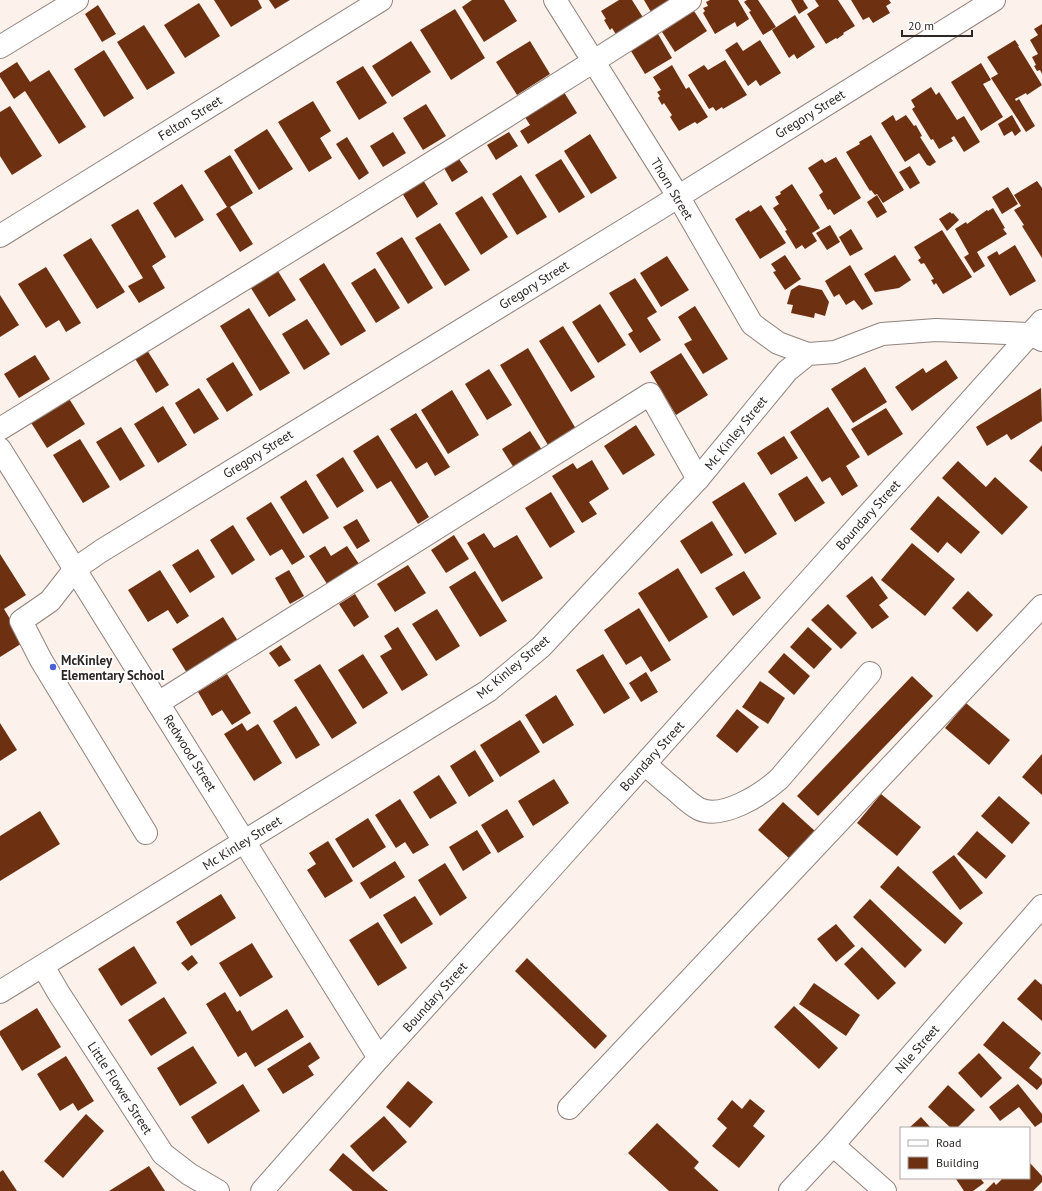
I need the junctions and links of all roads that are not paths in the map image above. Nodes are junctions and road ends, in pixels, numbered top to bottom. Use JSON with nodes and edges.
{"nodes":[{"id":1,"x":77,"y":0,"type":"edge"},
{"id":2,"x":381,"y":0,"type":"edge"},
{"id":3,"x":555,"y":0,"type":"edge"},
{"id":4,"x":690,"y":0,"type":"edge"},
{"id":5,"x":994,"y":0,"type":"edge"},
{"id":6,"x":0,"y":47,"type":"edge"},
{"id":7,"x":593,"y":62,"type":"junction"},
{"id":8,"x":678,"y":196,"type":"junction"},
{"id":9,"x":0,"y":236,"type":"edge"},
{"id":10,"x":1038,"y":332,"type":"edge"},
{"id":11,"x":808,"y":354,"type":"junction"},
{"id":12,"x":0,"y":429,"type":"edge"},
{"id":13,"x":0,"y":449,"type":"edge"},
{"id":14,"x":698,"y":479,"type":"junction"},
{"id":15,"x":75,"y":569,"type":"junction"},
{"id":16,"x":1042,"y":606,"type":"edge"},
{"id":17,"x":870,"y":673,"type":"dead end"},
{"id":18,"x":158,"y":703,"type":"junction"},
{"id":19,"x":645,"y":764,"type":"junction"},
{"id":20,"x":146,"y":833,"type":"dead end"},
{"id":21,"x":244,"y":841,"type":"junction"},
{"id":22,"x":1042,"y":906,"type":"edge"},
{"id":23,"x":43,"y":966,"type":"junction"},
{"id":24,"x":0,"y":992,"type":"edge"},
{"id":25,"x":379,"y":1058,"type":"junction"},
{"id":26,"x":569,"y":1108,"type":"dead end"},
{"id":27,"x":833,"y":1145,"type":"junction"},
{"id":28,"x":218,"y":1191,"type":"edge"},
{"id":29,"x":262,"y":1191,"type":"edge"},
{"id":30,"x":790,"y":1191,"type":"edge"},
{"id":31,"x":885,"y":1191,"type":"edge"}],
"edges":[{"from":1,"to":6,"type":"street"},
{"from":2,"to":9,"type":"street","name":"Felton Street"},
{"from":3,"to":7,"type":"street","name":"Thorn Street"},
{"from":4,"to":7,"type":"street"},
{"from":5,"to":8,"type":"street","name":"Gregory Street"},
{"from":7,"to":8,"type":"street","name":"Thorn Street"},
{"from":7,"to":12,"type":"street"},
{"from":8,"to":11,"type":"street","name":"Thorn Street"},
{"from":8,"to":15,"type":"street","name":"Gregory Street"},
{"from":10,"to":11,"type":"street"},
{"from":10,"to":19,"type":"street","name":"Boundary Street"},
{"from":11,"to":14,"type":"street","name":"Mc Kinley Street"},
{"from":13,"to":15,"type":"street","name":"Redwood Street"},
{"from":14,"to":18,"type":"street"},
{"from":14,"to":21,"type":"street","name":"Mc Kinley Street"},
{"from":15,"to":18,"type":"street","name":"Redwood Street"},
{"from":15,"to":20,"type":"street","name":"Gregory Street"},
{"from":16,"to":26,"type":"street"},
{"from":17,"to":19,"type":"street"},
{"from":18,"to":21,"type":"street","name":"Redwood Street"},
{"from":19,"to":25,"type":"street","name":"Boundary Street"},
{"from":21,"to":23,"type":"street","name":"Mc Kinley Street"},
{"from":21,"to":25,"type":"street","name":"Redwood Street"},
{"from":22,"to":27,"type":"street","name":"Nile Street"},
{"from":23,"to":24,"type":"street","name":"Mc Kinley Street"},
{"from":23,"to":28,"type":"street","name":"Little Flower Street"},
{"from":25,"to":29,"type":"street","name":"Boundary Street"},
{"from":27,"to":30,"type":"street","name":"Nile Street"},
{"from":27,"to":31,"type":"street"}]}
